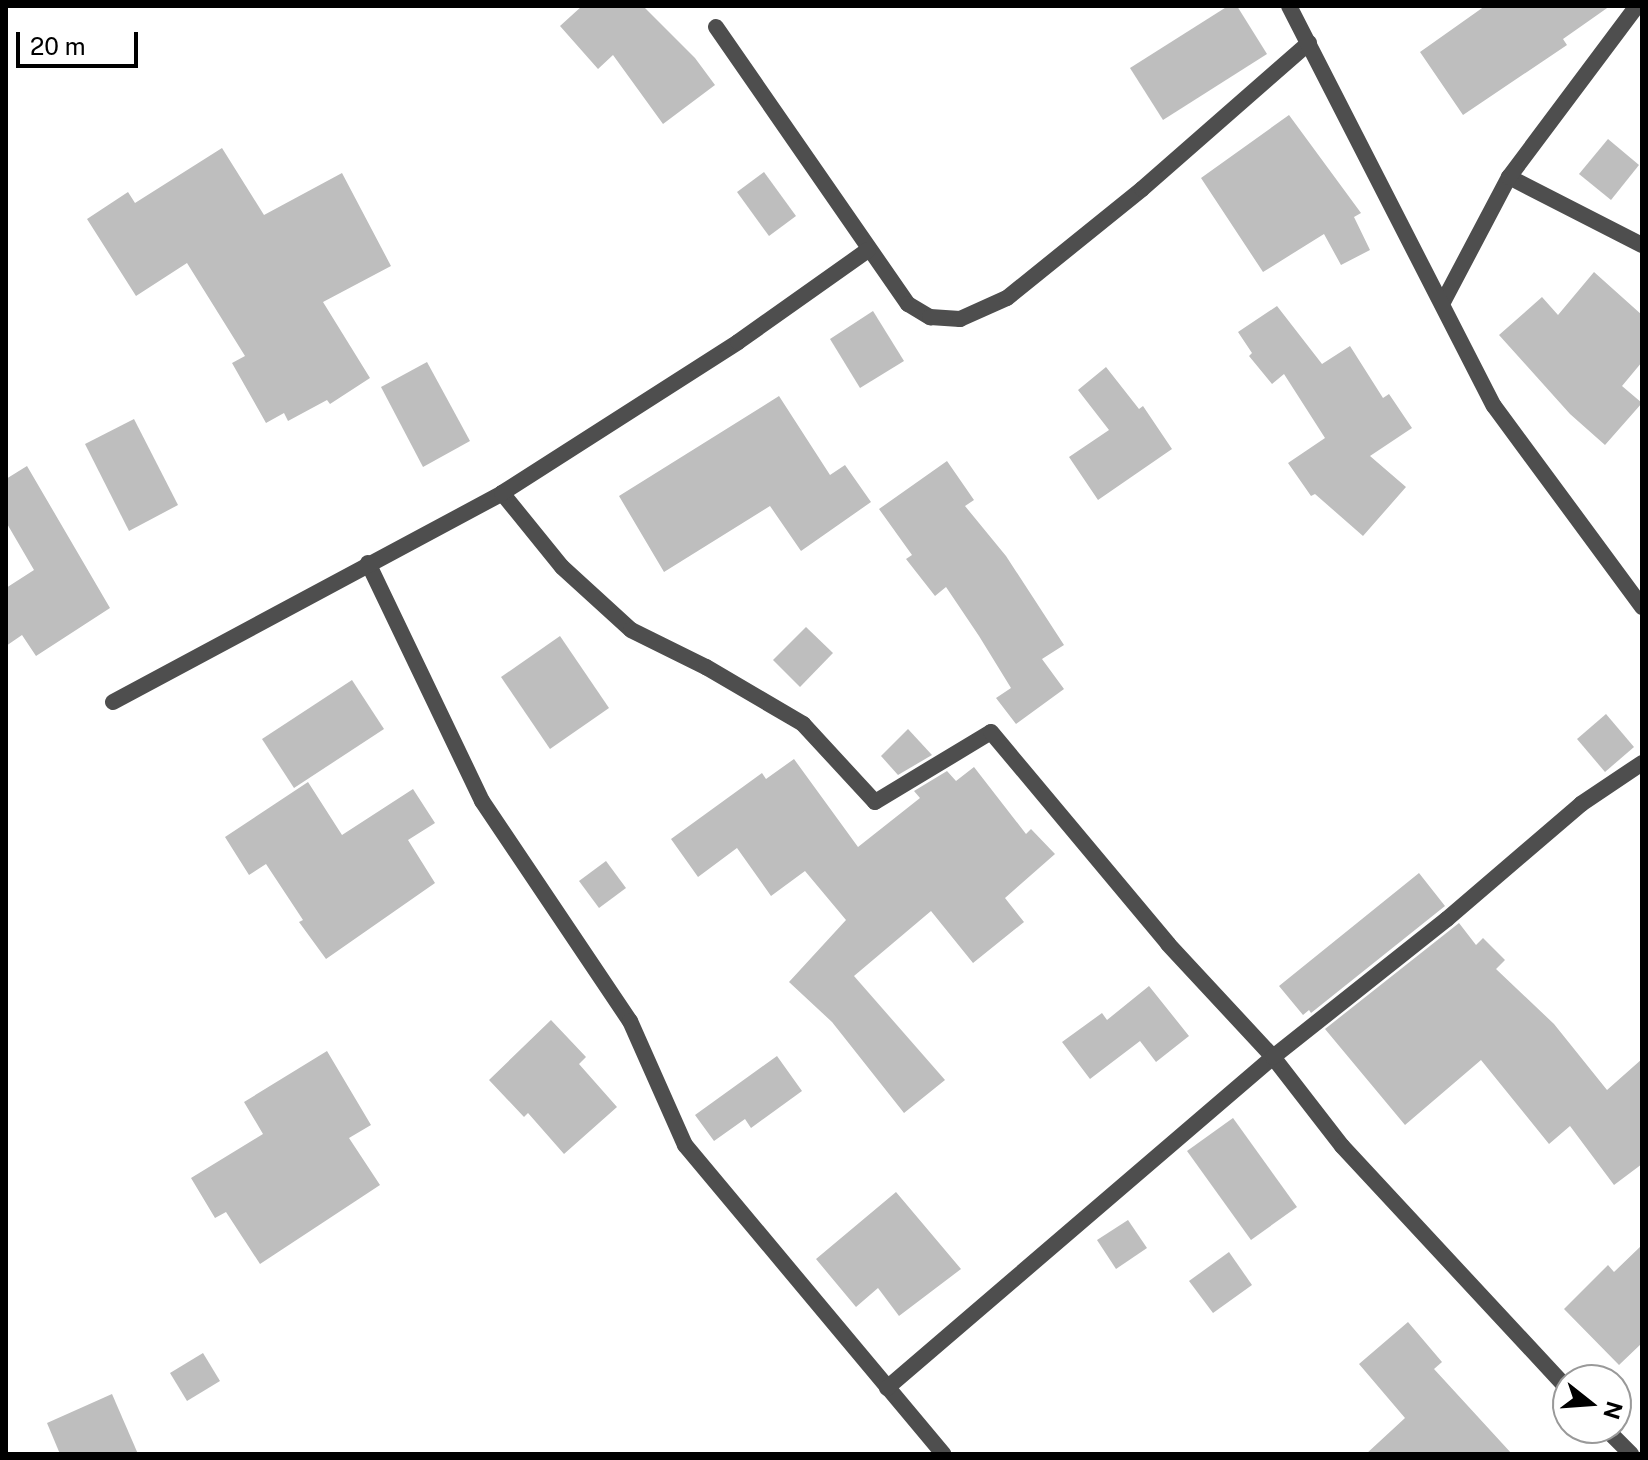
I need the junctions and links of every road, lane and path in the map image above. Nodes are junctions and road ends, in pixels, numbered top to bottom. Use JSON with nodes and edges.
{"nodes":[{"id":1,"x":1289,"y":6,"type":"edge"},
{"id":2,"x":1637,"y":6,"type":"edge"},
{"id":3,"x":716,"y":27,"type":"dead end"},
{"id":4,"x":1309,"y":43,"type":"junction"},
{"id":5,"x":1509,"y":177,"type":"junction"},
{"id":6,"x":1642,"y":245,"type":"edge"},
{"id":7,"x":868,"y":250,"type":"junction"},
{"id":8,"x":1442,"y":304,"type":"junction"},
{"id":9,"x":502,"y":493,"type":"junction"},
{"id":10,"x":368,"y":563,"type":"junction"},
{"id":11,"x":1642,"y":607,"type":"edge"},
{"id":12,"x":113,"y":702,"type":"dead end"},
{"id":13,"x":1642,"y":763,"type":"edge"},
{"id":14,"x":1273,"y":1057,"type":"junction"},
{"id":15,"x":1552,"y":1372,"type":"edge"},
{"id":16,"x":887,"y":1388,"type":"junction"},
{"id":17,"x":943,"y":1454,"type":"edge"}],
"edges":[{"from":1,"to":4,"type":"street"},
{"from":2,"to":5,"type":"street"},
{"from":3,"to":7,"type":"street"},
{"from":4,"to":7,"type":"street"},
{"from":4,"to":8,"type":"street"},
{"from":5,"to":6,"type":"street"},
{"from":5,"to":8,"type":"street"},
{"from":7,"to":9,"type":"street"},
{"from":8,"to":11,"type":"street"},
{"from":9,"to":10,"type":"street"},
{"from":9,"to":14,"type":"street"},
{"from":10,"to":12,"type":"street"},
{"from":10,"to":16,"type":"street"},
{"from":13,"to":14,"type":"street"},
{"from":14,"to":15,"type":"street"},
{"from":14,"to":16,"type":"street"},
{"from":16,"to":17,"type":"street"}]}
